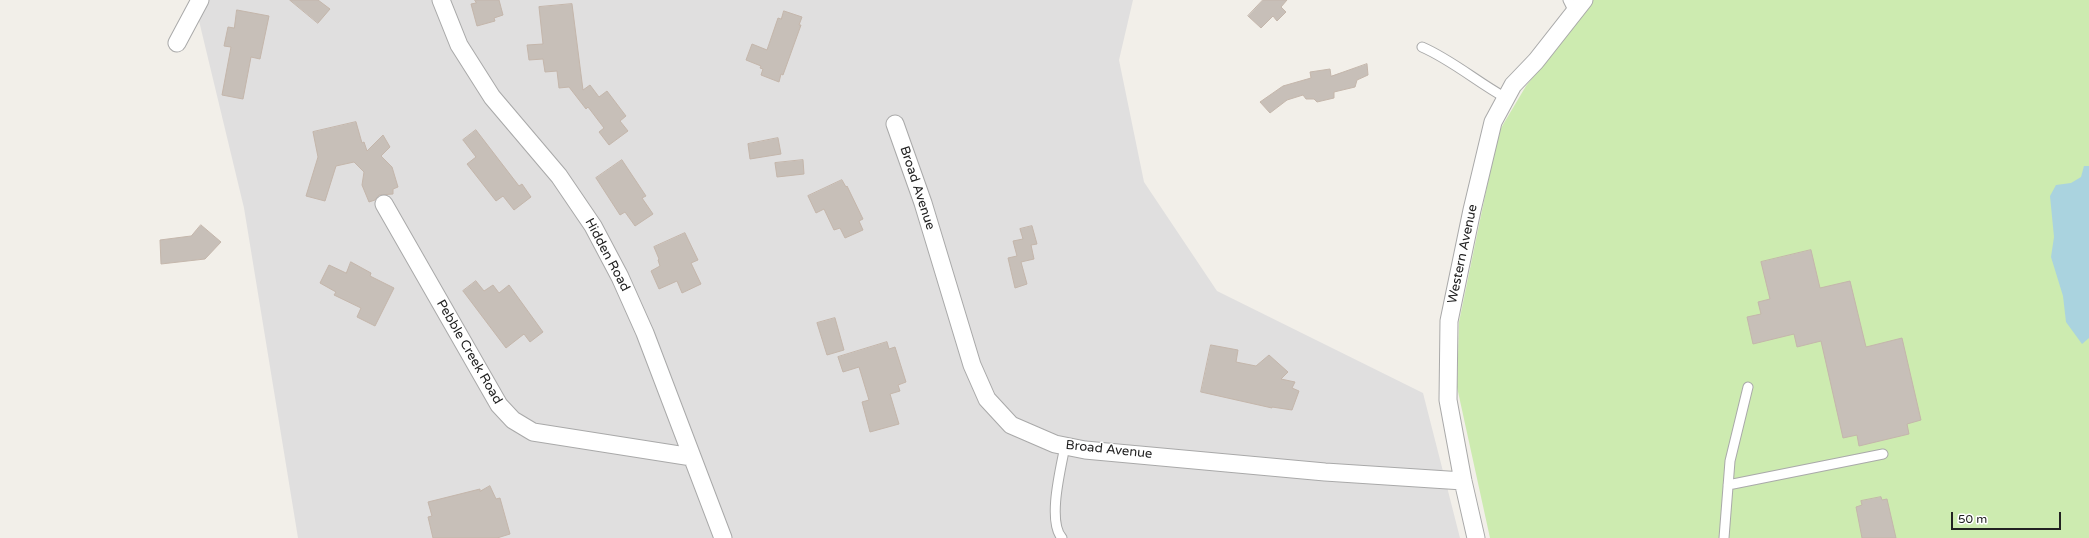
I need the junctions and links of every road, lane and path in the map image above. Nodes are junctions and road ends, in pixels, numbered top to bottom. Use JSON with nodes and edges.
{"nodes":[{"id":1,"x":200,"y":0,"type":"edge"},
{"id":2,"x":441,"y":0,"type":"edge"},
{"id":3,"x":1575,"y":4,"type":"edge"},
{"id":4,"x":177,"y":43,"type":"dead end"},
{"id":5,"x":1422,"y":47,"type":"dead end"},
{"id":6,"x":1506,"y":98,"type":"junction"},
{"id":7,"x":895,"y":124,"type":"dead end"},
{"id":8,"x":384,"y":204,"type":"dead end"},
{"id":9,"x":1748,"y":387,"type":"dead end"},
{"id":10,"x":1065,"y":446,"type":"junction"},
{"id":11,"x":1883,"y":454,"type":"dead end"},
{"id":12,"x":692,"y":457,"type":"junction"},
{"id":13,"x":1463,"y":481,"type":"junction"},
{"id":14,"x":1728,"y":485,"type":"junction"},
{"id":15,"x":723,"y":538,"type":"edge"},
{"id":16,"x":1062,"y":538,"type":"edge"},
{"id":17,"x":1476,"y":538,"type":"edge"},
{"id":18,"x":1724,"y":538,"type":"edge"}],
"edges":[{"from":1,"to":4,"type":"street"},
{"from":2,"to":12,"type":"street","name":"Hidden Road"},
{"from":3,"to":6,"type":"street","name":"Western Avenue"},
{"from":5,"to":6,"type":"lane"},
{"from":6,"to":13,"type":"street","name":"Western Avenue"},
{"from":7,"to":10,"type":"street","name":"Broad Avenue"},
{"from":8,"to":12,"type":"street","name":"Pebble Creek Road"},
{"from":9,"to":14,"type":"lane"},
{"from":10,"to":13,"type":"street","name":"Broad Avenue"},
{"from":10,"to":16,"type":"lane"},
{"from":11,"to":14,"type":"lane"},
{"from":12,"to":15,"type":"street","name":"Hidden Road"},
{"from":13,"to":17,"type":"street","name":"Western Avenue"},
{"from":14,"to":18,"type":"lane"}]}
